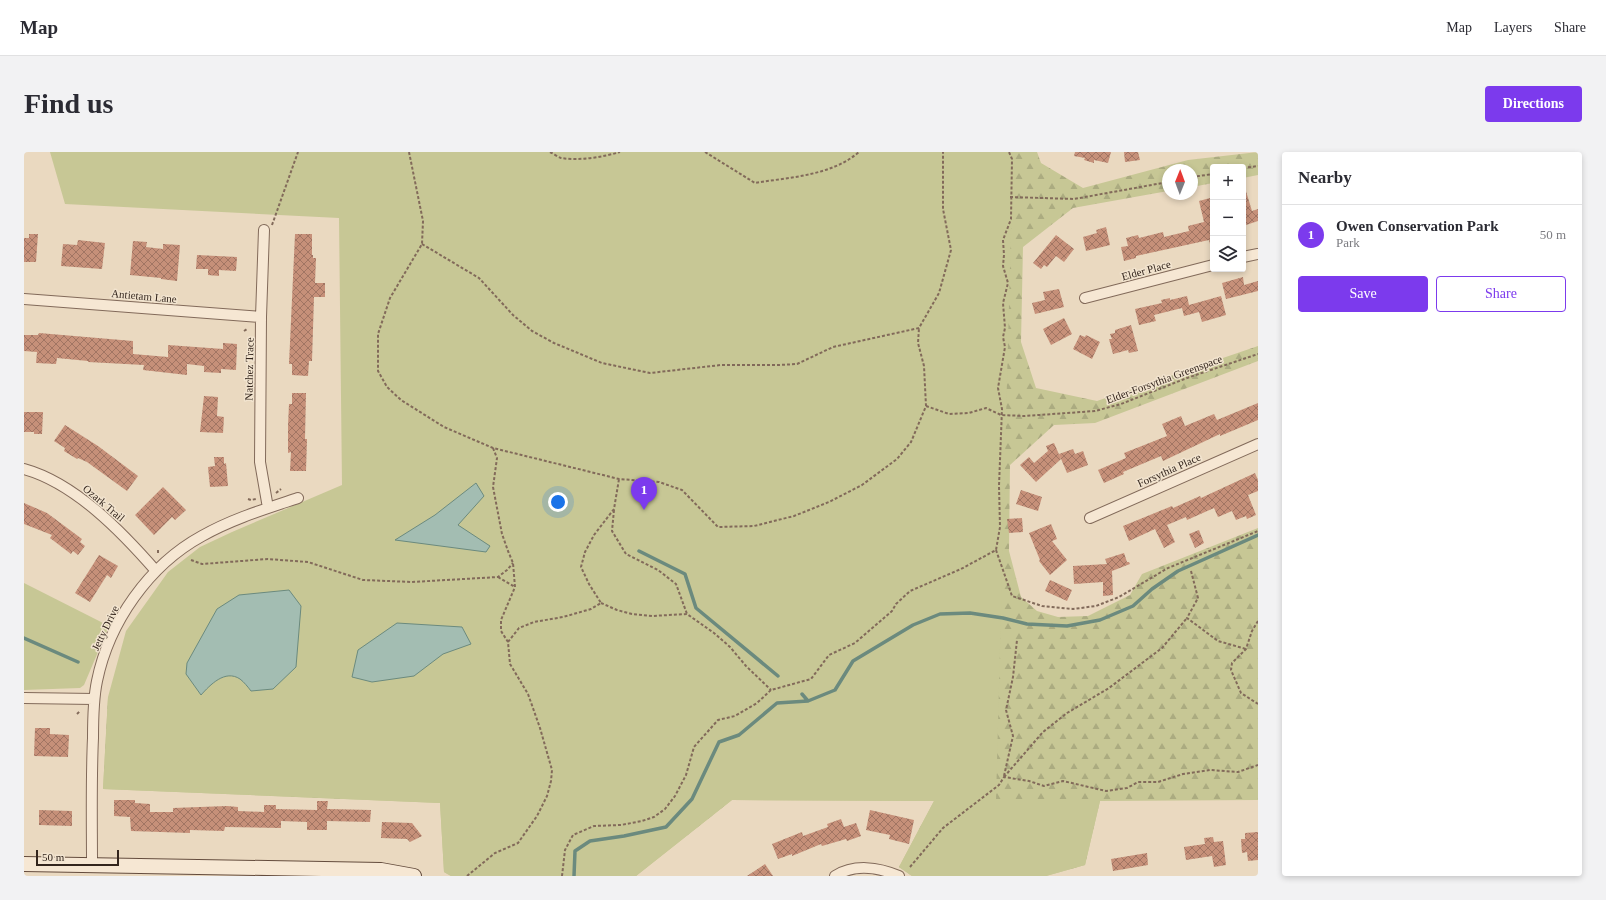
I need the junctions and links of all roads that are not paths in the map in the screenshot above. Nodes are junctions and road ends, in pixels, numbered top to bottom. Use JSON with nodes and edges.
{"nodes":[{"id":1,"x":264,"y":230,"type":"road end"},
{"id":2,"x":1258,"y":254,"type":"edge"},
{"id":3,"x":1246,"y":257,"type":"edge"},
{"id":4,"x":1210,"y":266,"type":"edge"},
{"id":5,"x":1086,"y":298,"type":"dead end"},
{"id":6,"x":24,"y":299,"type":"edge"},
{"id":7,"x":261,"y":317,"type":"junction"},
{"id":8,"x":1258,"y":444,"type":"edge"},
{"id":9,"x":24,"y":469,"type":"edge"},
{"id":10,"x":298,"y":498,"type":"dead end"},
{"id":11,"x":268,"y":508,"type":"junction"},
{"id":12,"x":1090,"y":518,"type":"dead end"},
{"id":13,"x":156,"y":571,"type":"junction"},
{"id":14,"x":24,"y":698,"type":"edge"},
{"id":15,"x":94,"y":699,"type":"junction"},
{"id":16,"x":24,"y":864,"type":"edge"},
{"id":17,"x":92,"y":865,"type":"junction"},
{"id":18,"x":325,"y":872,"type":"edge"},
{"id":19,"x":414,"y":876,"type":"edge"},
{"id":20,"x":834,"y":876,"type":"edge"},
{"id":21,"x":899,"y":876,"type":"edge"}],
"edges":[{"from":1,"to":7,"type":"street","name":"Natchez Trace"},
{"from":2,"to":3,"type":"street"},
{"from":4,"to":5,"type":"street","name":"Elder Place"},
{"from":6,"to":7,"type":"street","name":"Antietam Lane"},
{"from":7,"to":11,"type":"street","name":"Natchez Trace"},
{"from":8,"to":12,"type":"street","name":"Forsythia Place"},
{"from":9,"to":13,"type":"street","name":"Ozark Trail"},
{"from":10,"to":11,"type":"street","name":"Jetty Drive"},
{"from":11,"to":13,"type":"street","name":"Jetty Drive"},
{"from":13,"to":15,"type":"street","name":"Jetty Drive"},
{"from":14,"to":15,"type":"street"},
{"from":15,"to":17,"type":"street","name":"Jetty Drive"},
{"from":16,"to":17,"type":"street"},
{"from":17,"to":18,"type":"street"},
{"from":18,"to":19,"type":"street"},
{"from":20,"to":21,"type":"street"}]}
